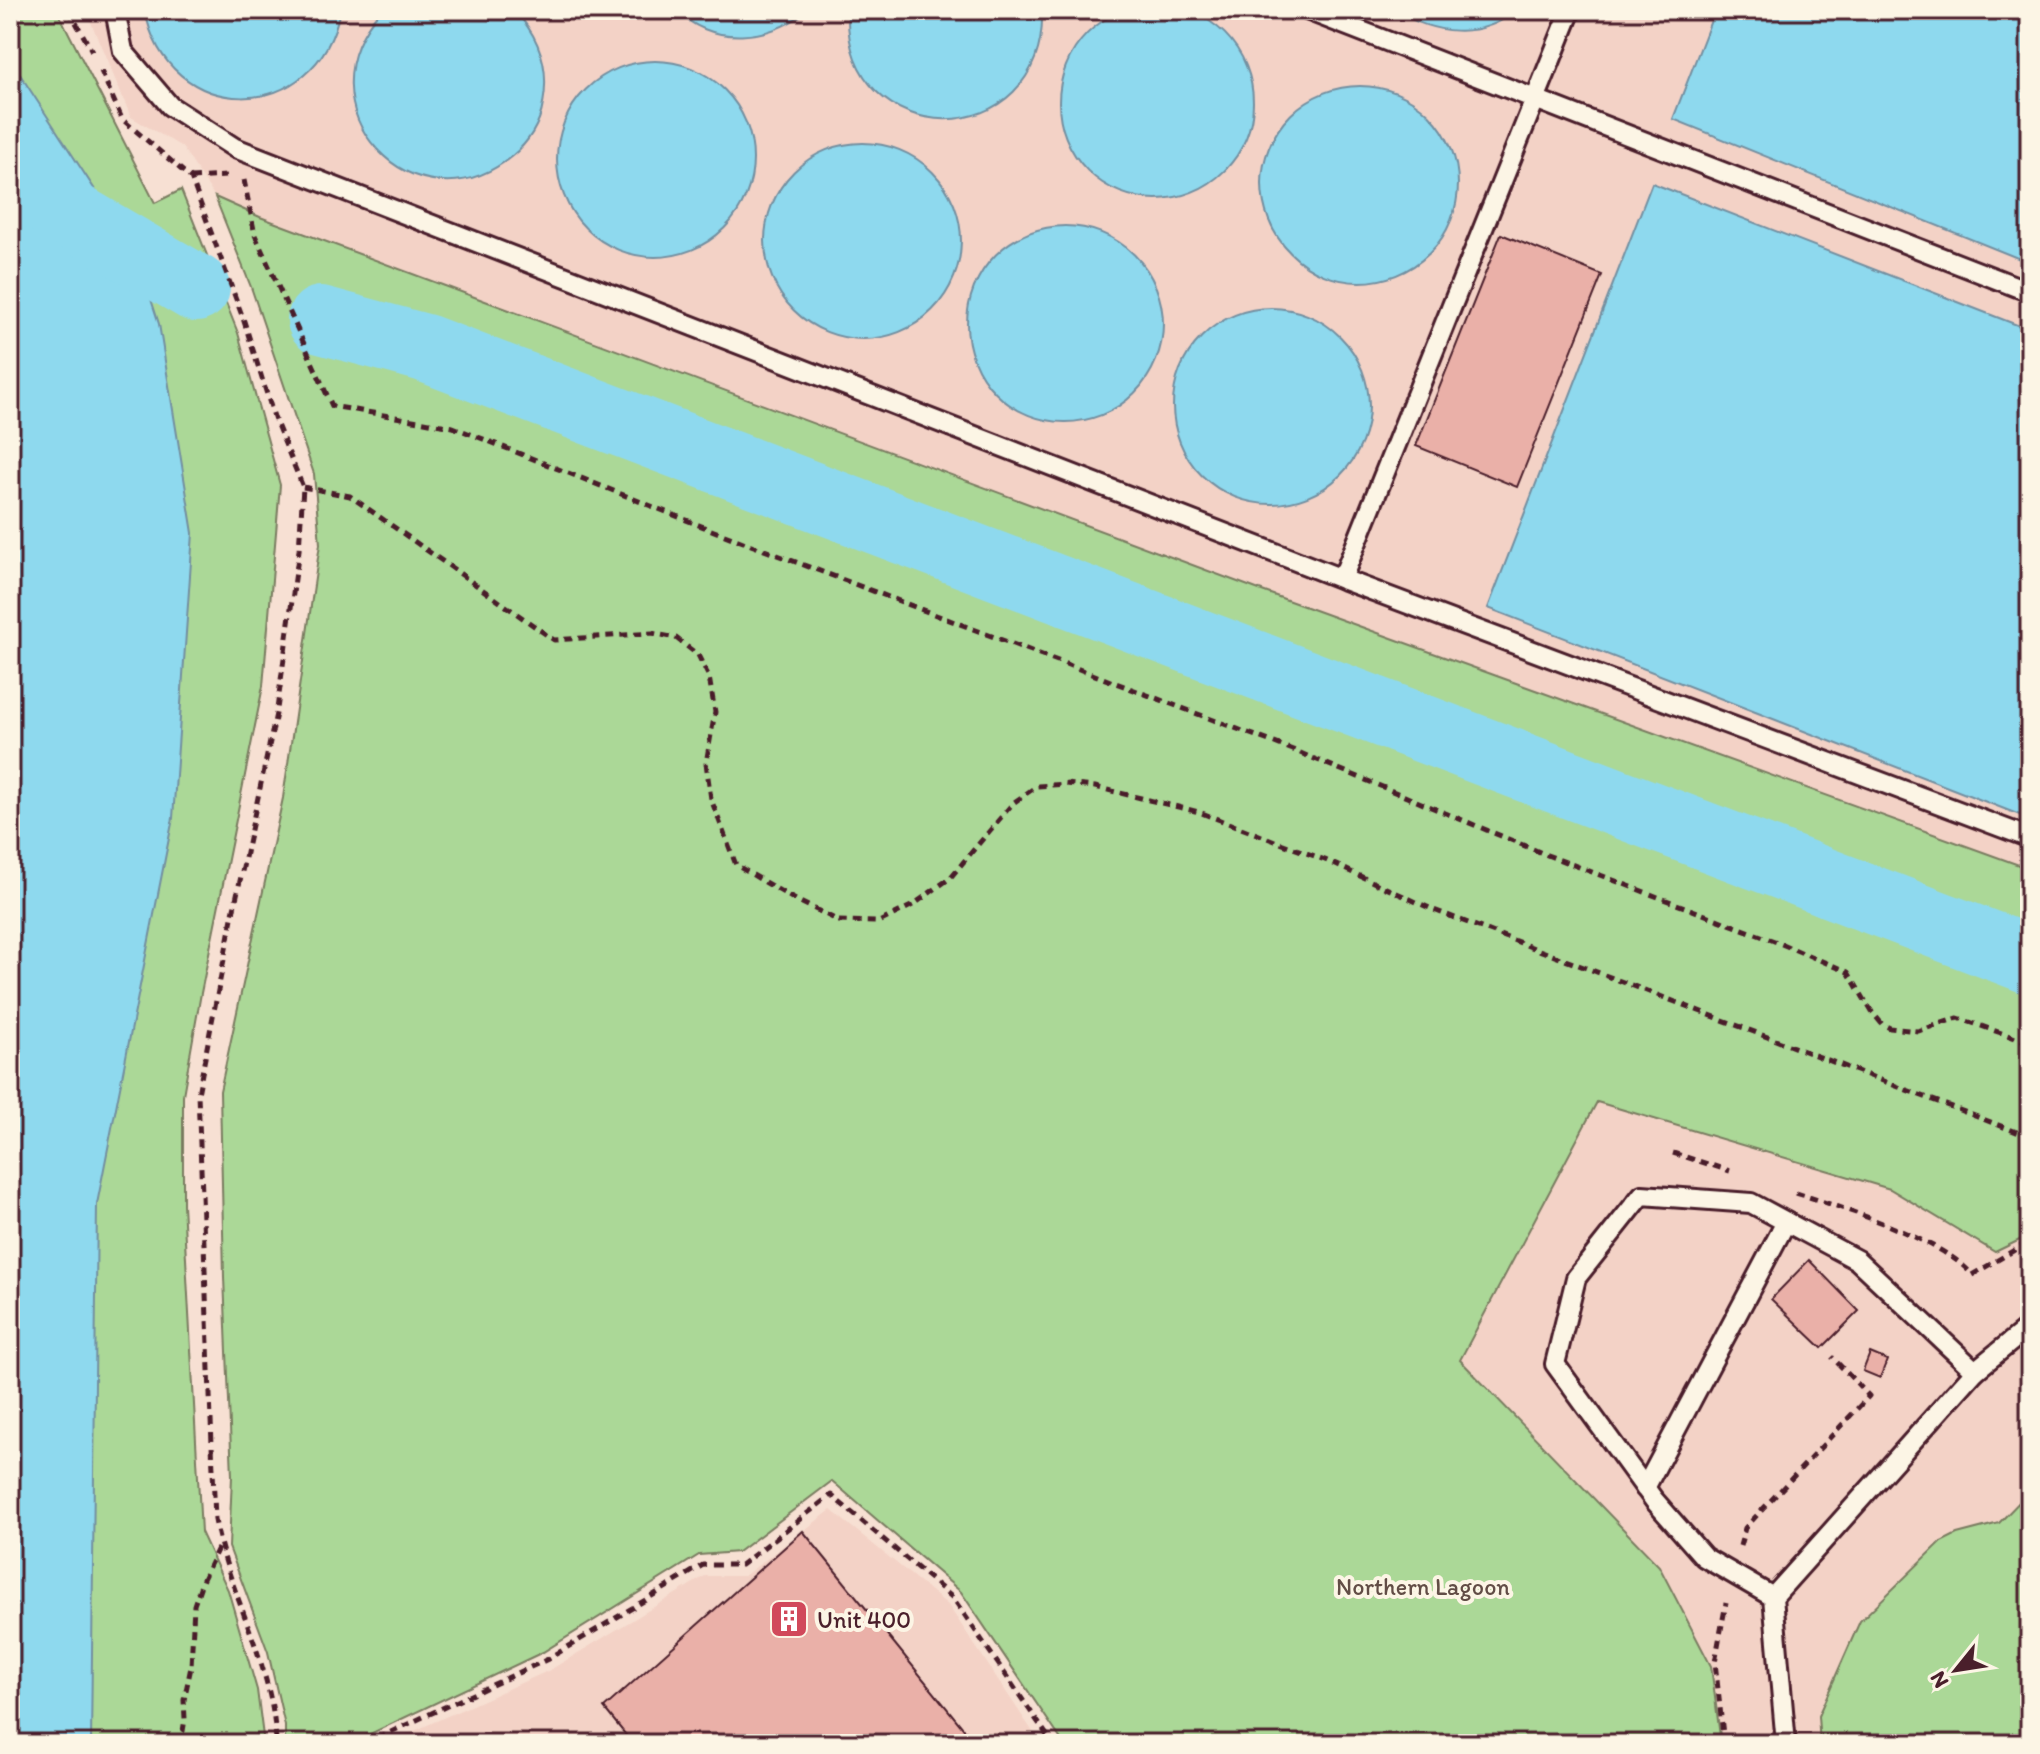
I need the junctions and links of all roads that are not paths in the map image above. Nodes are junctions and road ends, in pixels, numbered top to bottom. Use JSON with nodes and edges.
{"nodes":[{"id":1,"x":115,"y":10,"type":"edge"},
{"id":2,"x":1307,"y":10,"type":"edge"},
{"id":3,"x":1571,"y":10,"type":"edge"},
{"id":4,"x":1536,"y":99,"type":"junction"},
{"id":5,"x":2030,"y":292,"type":"edge"},
{"id":6,"x":1342,"y":579,"type":"junction"},
{"id":7,"x":2030,"y":838,"type":"edge"},
{"id":8,"x":1786,"y":1222,"type":"junction"},
{"id":9,"x":2030,"y":1326,"type":"edge"},
{"id":10,"x":1975,"y":1371,"type":"junction"},
{"id":11,"x":1645,"y":1488,"type":"junction"},
{"id":12,"x":1773,"y":1597,"type":"junction"},
{"id":13,"x":1786,"y":1744,"type":"edge"}],
"edges":[{"from":1,"to":6,"type":"lane"},
{"from":2,"to":4,"type":"lane"},
{"from":3,"to":4,"type":"lane"},
{"from":4,"to":5,"type":"lane"},
{"from":4,"to":6,"type":"lane"},
{"from":6,"to":7,"type":"lane"},
{"from":8,"to":10,"type":"lane"},
{"from":8,"to":11,"type":"lane"},
{"from":8,"to":11,"type":"lane"},
{"from":9,"to":10,"type":"lane"},
{"from":10,"to":12,"type":"lane"},
{"from":11,"to":12,"type":"lane"},
{"from":12,"to":13,"type":"lane"}]}
